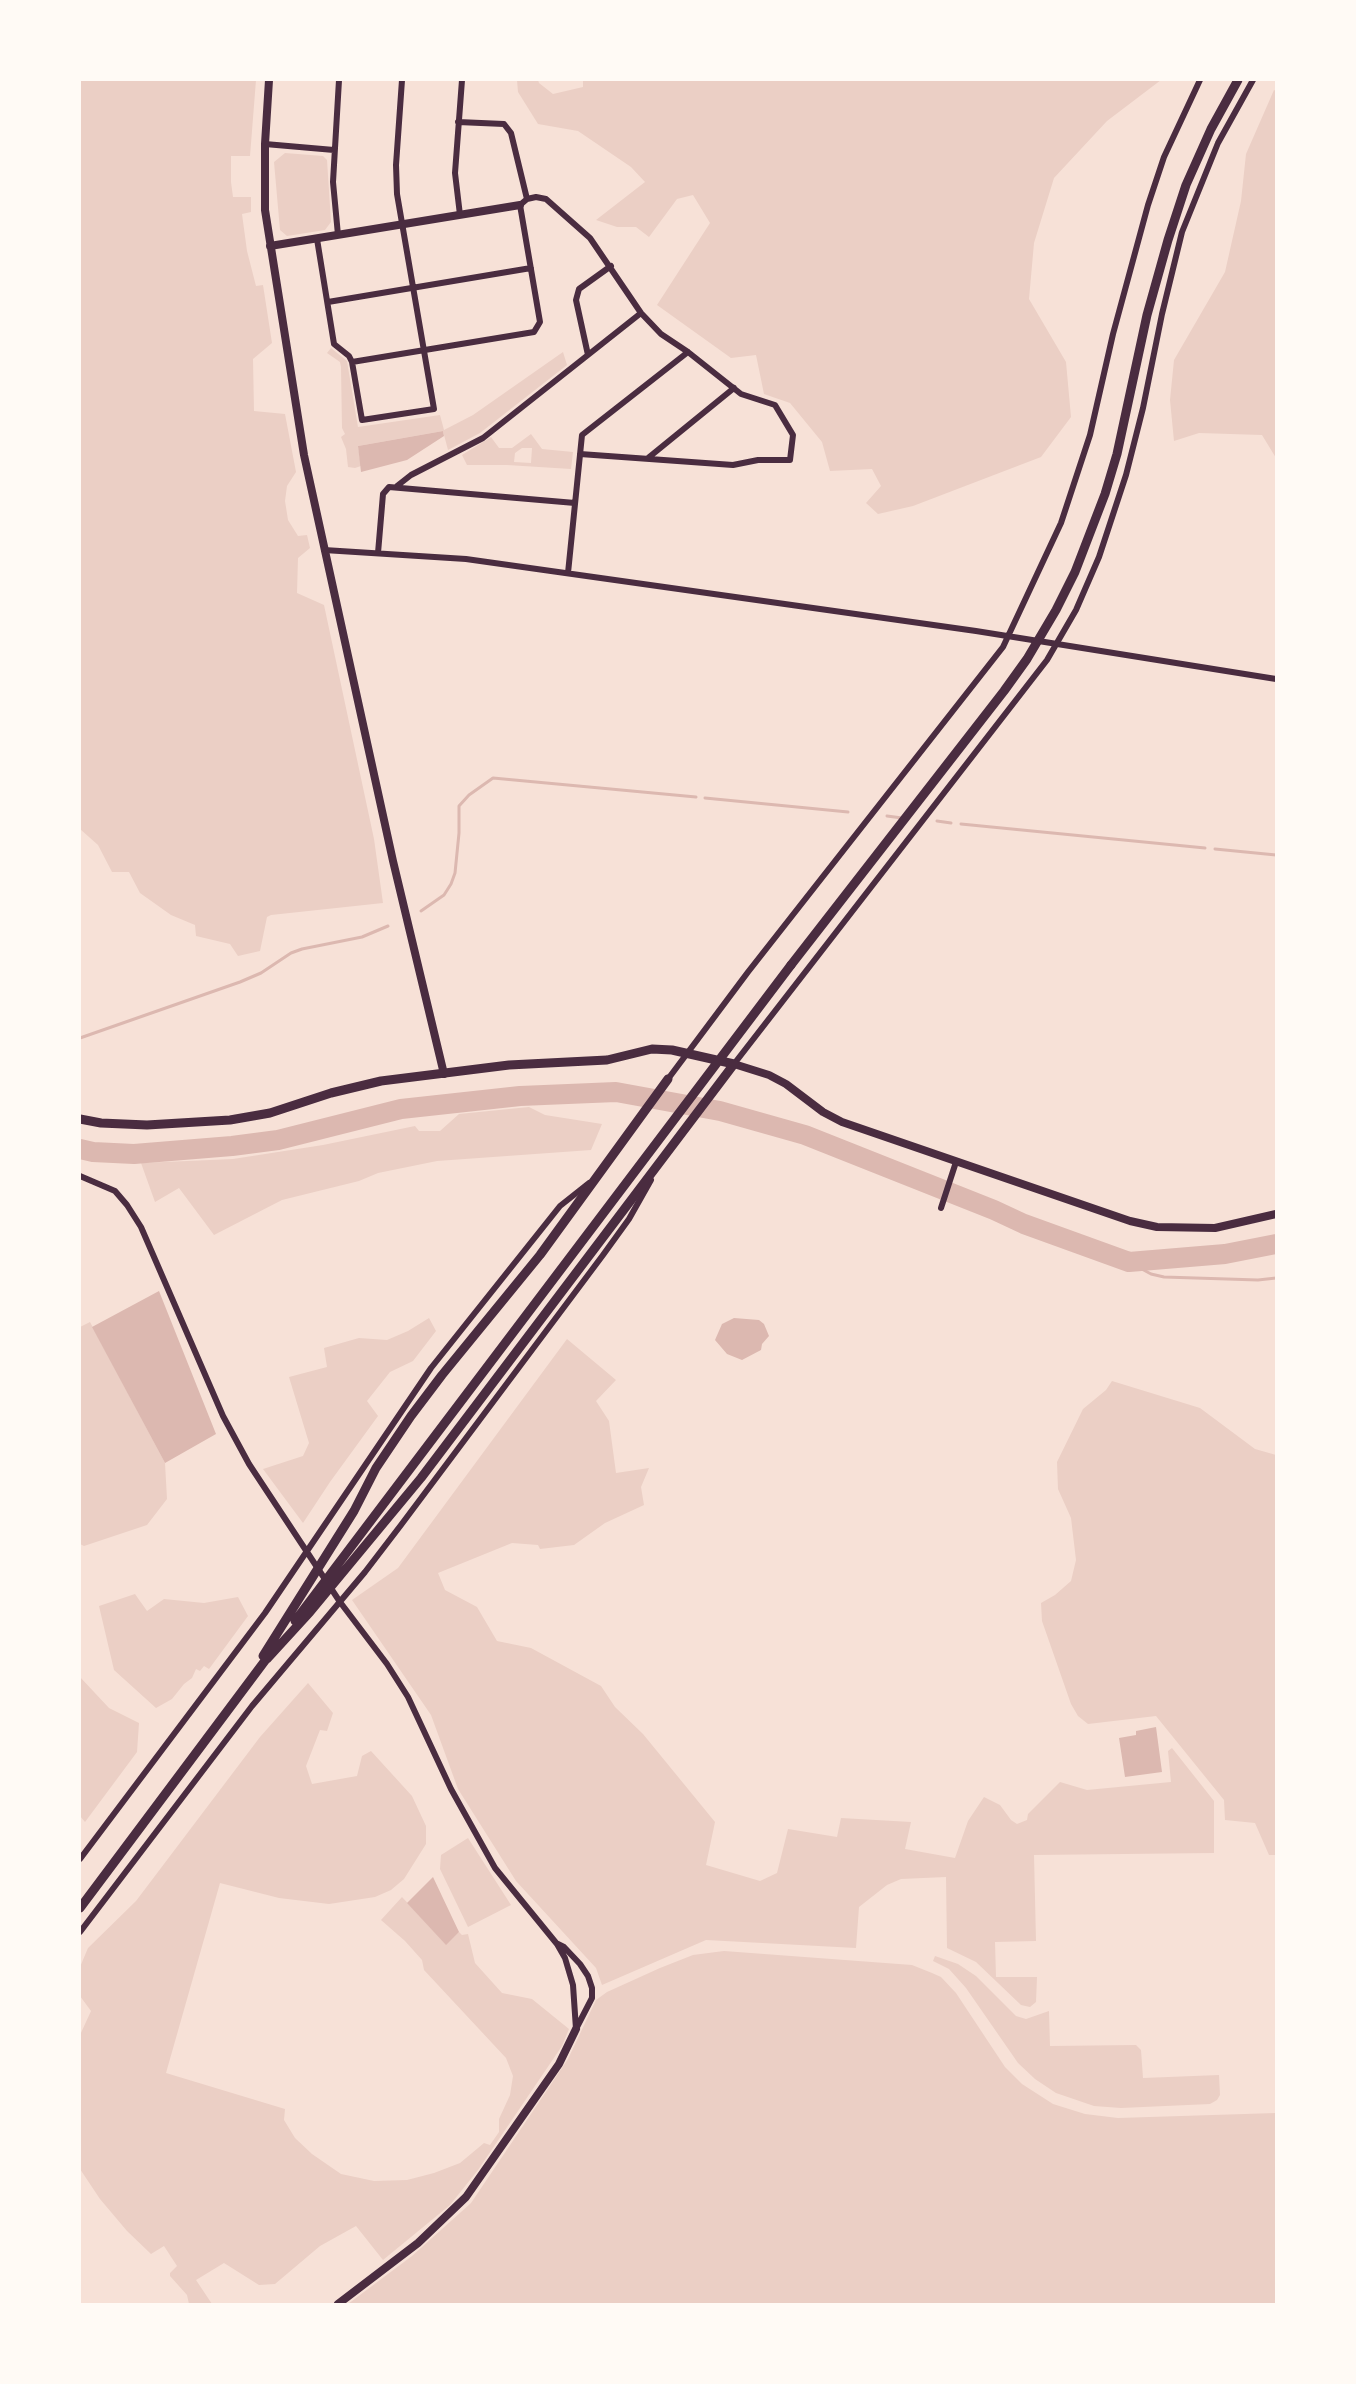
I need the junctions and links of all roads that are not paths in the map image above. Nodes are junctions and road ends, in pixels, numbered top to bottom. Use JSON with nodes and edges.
{"nodes":[{"id":1,"x":269,"y":80,"type":"edge"},
{"id":2,"x":339,"y":80,"type":"edge"},
{"id":3,"x":402,"y":80,"type":"edge"},
{"id":4,"x":462,"y":80,"type":"edge"},
{"id":5,"x":1200,"y":80,"type":"edge"},
{"id":6,"x":1238,"y":80,"type":"edge"},
{"id":7,"x":1253,"y":80,"type":"edge"},
{"id":8,"x":458,"y":122,"type":"junction"},
{"id":9,"x":265,"y":144,"type":"junction"},
{"id":10,"x":334,"y":150,"type":"junction"},
{"id":11,"x":523,"y":202,"type":"junction"},
{"id":12,"x":460,"y":215,"type":"junction"},
{"id":13,"x":402,"y":225,"type":"junction"},
{"id":14,"x":338,"y":236,"type":"junction"},
{"id":15,"x":316,"y":239,"type":"junction"},
{"id":16,"x":270,"y":246,"type":"junction"},
{"id":17,"x":610,"y":266,"type":"junction"},
{"id":18,"x":531,"y":268,"type":"junction"},
{"id":19,"x":412,"y":288,"type":"junction"},
{"id":20,"x":328,"y":302,"type":"junction"},
{"id":21,"x":641,"y":313,"type":"junction"},
{"id":22,"x":423,"y":350,"type":"junction"},
{"id":23,"x":688,"y":351,"type":"junction"},
{"id":24,"x":588,"y":355,"type":"junction"},
{"id":25,"x":352,"y":362,"type":"junction"},
{"id":26,"x":734,"y":388,"type":"junction"},
{"id":27,"x":580,"y":454,"type":"junction"},
{"id":28,"x":648,"y":458,"type":"junction"},
{"id":29,"x":397,"y":486,"type":"junction"},
{"id":30,"x":575,"y":503,"type":"junction"},
{"id":31,"x":324,"y":550,"type":"junction"},
{"id":32,"x":378,"y":553,"type":"junction"},
{"id":33,"x":568,"y":573,"type":"junction"},
{"id":34,"x":1008,"y":636,"type":"junction"},
{"id":35,"x":1055,"y":644,"type":"junction"},
{"id":36,"x":1276,"y":679,"type":"edge"},
{"id":37,"x":686,"y":1053,"type":"junction"},
{"id":38,"x":735,"y":1064,"type":"junction"},
{"id":39,"x":444,"y":1074,"type":"junction"},
{"id":40,"x":668,"y":1079,"type":"joint"},
{"id":41,"x":80,"y":1119,"type":"edge"},
{"id":42,"x":956,"y":1162,"type":"junction"},
{"id":43,"x":659,"y":1166,"type":"junction"},
{"id":44,"x":80,"y":1176,"type":"edge"},
{"id":45,"x":598,"y":1176,"type":"junction"},
{"id":46,"x":941,"y":1208,"type":"dead end"},
{"id":47,"x":1276,"y":1214,"type":"edge"},
{"id":48,"x":308,"y":1551,"type":"junction"},
{"id":49,"x":340,"y":1602,"type":"junction"},
{"id":50,"x":308,"y":1610,"type":"junction"},
{"id":51,"x":230,"y":1708,"type":"junction"},
{"id":52,"x":80,"y":1859,"type":"edge"},
{"id":53,"x":80,"y":1908,"type":"edge"},
{"id":54,"x":80,"y":1932,"type":"edge"},
{"id":55,"x":557,"y":1944,"type":"junction"},
{"id":56,"x":576,"y":2029,"type":"junction"},
{"id":57,"x":338,"y":2304,"type":"edge"}],
"edges":[{"from":1,"to":9,"type":"street"},
{"from":2,"to":10,"type":"street"},
{"from":3,"to":13,"type":"street"},
{"from":4,"to":8,"type":"street"},
{"from":5,"to":34,"type":"street"},
{"from":6,"to":50,"type":"main road"},
{"from":7,"to":35,"type":"street"},
{"from":8,"to":11,"type":"street"},
{"from":8,"to":12,"type":"street"},
{"from":9,"to":10,"type":"street"},
{"from":9,"to":16,"type":"street"},
{"from":10,"to":14,"type":"street"},
{"from":11,"to":12,"type":"street"},
{"from":11,"to":17,"type":"street"},
{"from":11,"to":18,"type":"street"},
{"from":12,"to":13,"type":"street"},
{"from":13,"to":14,"type":"street"},
{"from":13,"to":19,"type":"street"},
{"from":14,"to":15,"type":"street"},
{"from":15,"to":16,"type":"street"},
{"from":15,"to":20,"type":"street"},
{"from":16,"to":31,"type":"street"},
{"from":17,"to":21,"type":"street"},
{"from":17,"to":24,"type":"street"},
{"from":18,"to":19,"type":"street"},
{"from":18,"to":22,"type":"street"},
{"from":19,"to":20,"type":"street"},
{"from":19,"to":22,"type":"street"},
{"from":20,"to":25,"type":"street"},
{"from":21,"to":23,"type":"street"},
{"from":21,"to":24,"type":"street"},
{"from":22,"to":25,"type":"street"},
{"from":22,"to":25,"type":"street"},
{"from":23,"to":26,"type":"street"},
{"from":23,"to":27,"type":"street"},
{"from":24,"to":29,"type":"street"},
{"from":26,"to":28,"type":"street"},
{"from":26,"to":28,"type":"street"},
{"from":27,"to":28,"type":"street"},
{"from":27,"to":30,"type":"street"},
{"from":29,"to":30,"type":"street"},
{"from":29,"to":32,"type":"street"},
{"from":30,"to":33,"type":"street"},
{"from":31,"to":32,"type":"street"},
{"from":31,"to":39,"type":"street"},
{"from":32,"to":33,"type":"street"},
{"from":33,"to":34,"type":"street"},
{"from":34,"to":35,"type":"street"},
{"from":34,"to":37,"type":"street"},
{"from":35,"to":36,"type":"street"},
{"from":35,"to":38,"type":"street"},
{"from":37,"to":38,"type":"main road"},
{"from":37,"to":39,"type":"main road"},
{"from":37,"to":40,"type":"street"},
{"from":38,"to":42,"type":"main road"},
{"from":38,"to":43,"type":"main road"},
{"from":39,"to":41,"type":"main road"},
{"from":40,"to":45,"type":"main road"},
{"from":42,"to":46,"type":"street"},
{"from":42,"to":47,"type":"main road"},
{"from":43,"to":49,"type":"street"},
{"from":43,"to":50,"type":"main road"},
{"from":44,"to":48,"type":"street"},
{"from":45,"to":48,"type":"street"},
{"from":45,"to":51,"type":"main road"},
{"from":48,"to":49,"type":"street"},
{"from":48,"to":52,"type":"street"},
{"from":49,"to":54,"type":"street"},
{"from":49,"to":55,"type":"street"},
{"from":50,"to":51,"type":"main road"},
{"from":51,"to":53,"type":"main road"},
{"from":55,"to":56,"type":"street"},
{"from":55,"to":56,"type":"street"},
{"from":56,"to":57,"type":"street"}]}
